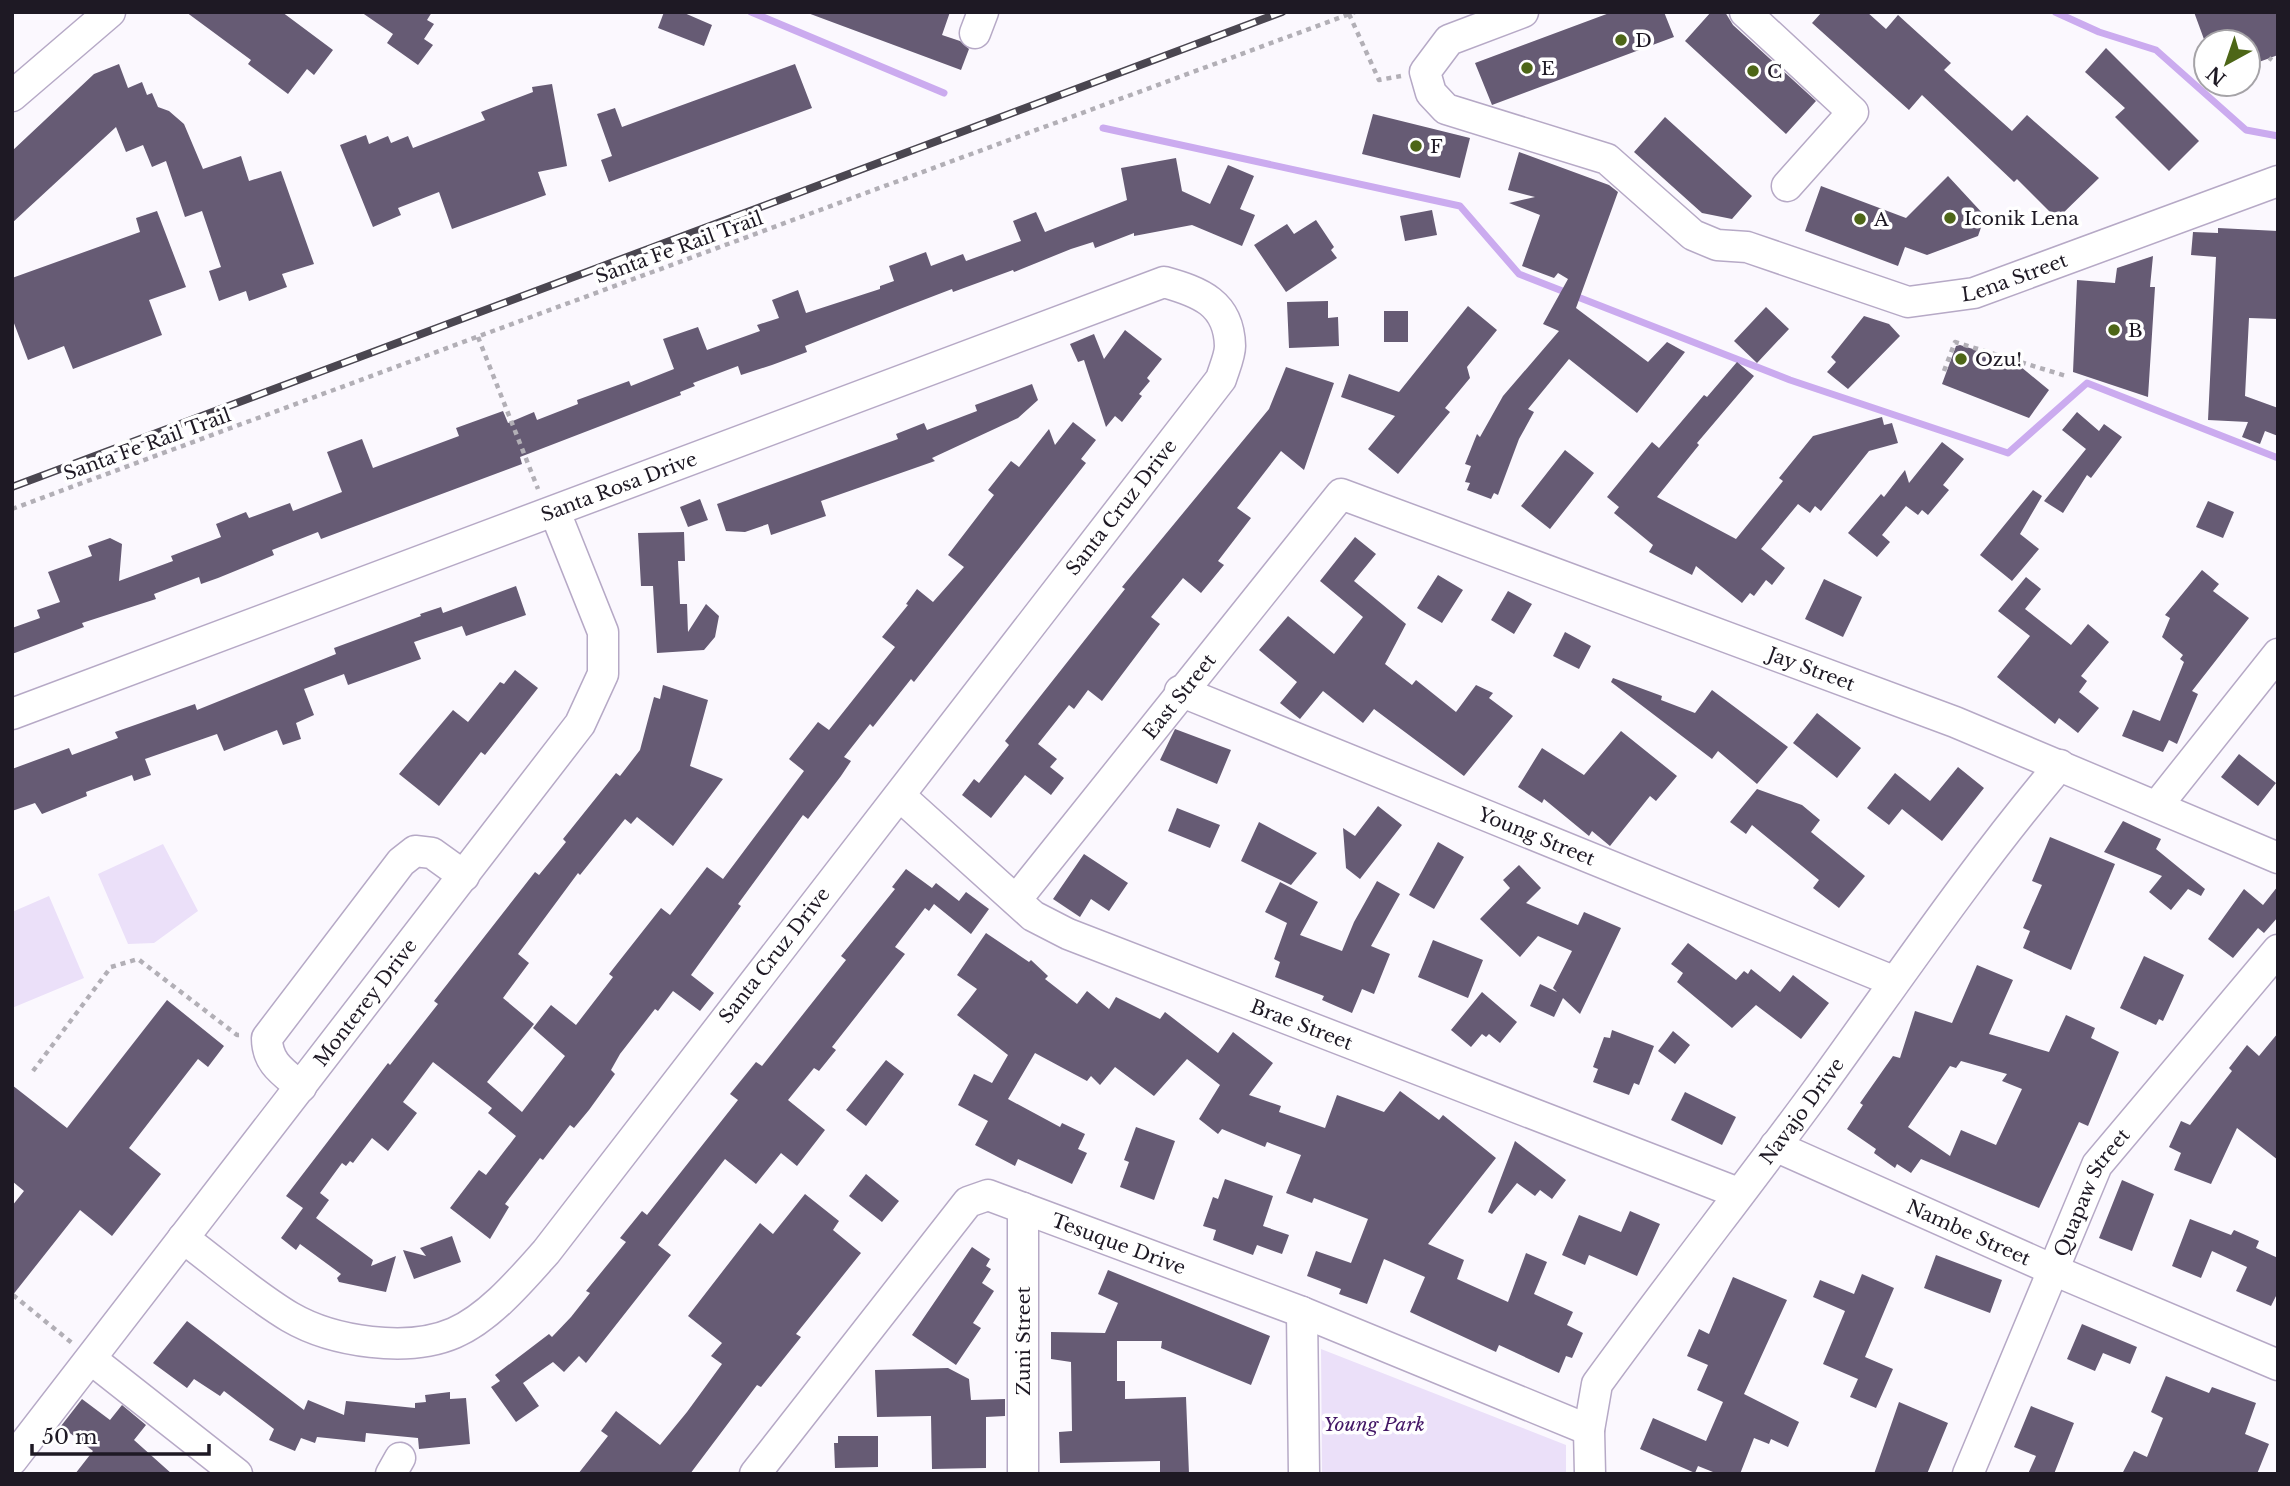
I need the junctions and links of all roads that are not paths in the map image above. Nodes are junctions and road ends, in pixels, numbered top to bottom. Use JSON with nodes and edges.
{"nodes":[{"id":1,"x":110,"y":12,"type":"edge"},
{"id":2,"x":1523,"y":12,"type":"edge"},
{"id":3,"x":1745,"y":12,"type":"edge"},
{"id":4,"x":12,"y":96,"type":"edge"},
{"id":5,"x":2278,"y":181,"type":"edge"},
{"id":6,"x":1787,"y":186,"type":"dead end"},
{"id":7,"x":1221,"y":311,"type":"joint"},
{"id":8,"x":1341,"y":494,"type":"joint"},
{"id":9,"x":555,"y":512,"type":"junction"},
{"id":10,"x":2278,"y":654,"type":"edge"},
{"id":11,"x":1180,"y":691,"type":"junction"},
{"id":12,"x":12,"y":714,"type":"edge"},
{"id":13,"x":2060,"y":765,"type":"junction"},
{"id":14,"x":900,"y":796,"type":"junction"},
{"id":15,"x":2157,"y":806,"type":"junction"},
{"id":16,"x":2278,"y":858,"type":"edge"},
{"id":17,"x":464,"y":876,"type":"junction"},
{"id":18,"x":1016,"y":900,"type":"junction"},
{"id":19,"x":2278,"y":950,"type":"edge"},
{"id":20,"x":1893,"y":981,"type":"junction"},
{"id":21,"x":301,"y":1087,"type":"junction"},
{"id":22,"x":1775,"y":1146,"type":"junction"},
{"id":23,"x":1738,"y":1193,"type":"junction"},
{"id":24,"x":1023,"y":1208,"type":"junction"},
{"id":25,"x":183,"y":1238,"type":"junction"},
{"id":26,"x":2051,"y":1269,"type":"junction"},
{"id":27,"x":1302,"y":1312,"type":"junction"},
{"id":28,"x":91,"y":1359,"type":"junction"},
{"id":29,"x":2278,"y":1365,"type":"edge"},
{"id":30,"x":1589,"y":1430,"type":"junction"},
{"id":31,"x":12,"y":1460,"type":"edge"},
{"id":32,"x":237,"y":1474,"type":"edge"},
{"id":33,"x":755,"y":1474,"type":"edge"},
{"id":34,"x":1023,"y":1474,"type":"edge"},
{"id":35,"x":1304,"y":1474,"type":"edge"},
{"id":36,"x":1590,"y":1474,"type":"edge"},
{"id":37,"x":1968,"y":1474,"type":"edge"}],
"edges":[{"from":1,"to":4,"type":"street"},
{"from":2,"to":5,"type":"street","name":"Lena Street"},
{"from":3,"to":6,"type":"street"},
{"from":7,"to":9,"type":"street","name":"Santa Rosa Drive"},
{"from":7,"to":14,"type":"street","name":"Santa Cruz Drive"},
{"from":8,"to":11,"type":"street","name":"East Street"},
{"from":8,"to":13,"type":"street","name":"Jay Street"},
{"from":9,"to":12,"type":"street","name":"Santa Rosa Drive"},
{"from":9,"to":17,"type":"street","name":"Monterey Drive"},
{"from":10,"to":15,"type":"street"},
{"from":11,"to":18,"type":"street","name":"East Street"},
{"from":11,"to":20,"type":"street","name":"Young Street"},
{"from":13,"to":15,"type":"street","name":"Jay Street"},
{"from":13,"to":20,"type":"street","name":"Navajo Drive"},
{"from":14,"to":18,"type":"street","name":"Brae Street"},
{"from":14,"to":25,"type":"street","name":"Santa Cruz Drive"},
{"from":15,"to":16,"type":"street","name":"Jay Street"},
{"from":17,"to":21,"type":"street","name":"Monterey Drive"},
{"from":17,"to":21,"type":"street"},
{"from":18,"to":23,"type":"street","name":"Brae Street"},
{"from":19,"to":26,"type":"street","name":"Quapaw Street"},
{"from":20,"to":22,"type":"street","name":"Navajo Drive"},
{"from":21,"to":25,"type":"street","name":"Monterey Drive"},
{"from":22,"to":23,"type":"street","name":"Navajo Drive"},
{"from":22,"to":26,"type":"street","name":"Nambe Street"},
{"from":23,"to":30,"type":"street","name":"Navajo Drive"},
{"from":24,"to":27,"type":"street","name":"Tesuque Drive"},
{"from":24,"to":33,"type":"street","name":"Tesuque Drive"},
{"from":24,"to":34,"type":"street","name":"Zuni Street"},
{"from":25,"to":28,"type":"street","name":"Monterey Drive"},
{"from":26,"to":29,"type":"street","name":"Nambe Street"},
{"from":26,"to":37,"type":"street","name":"Quapaw Street"},
{"from":27,"to":30,"type":"street","name":"Tesuque Drive"},
{"from":27,"to":35,"type":"street"},
{"from":28,"to":31,"type":"street","name":"Monterey Drive"},
{"from":28,"to":32,"type":"street"},
{"from":30,"to":36,"type":"street","name":"Navajo Drive"}]}
